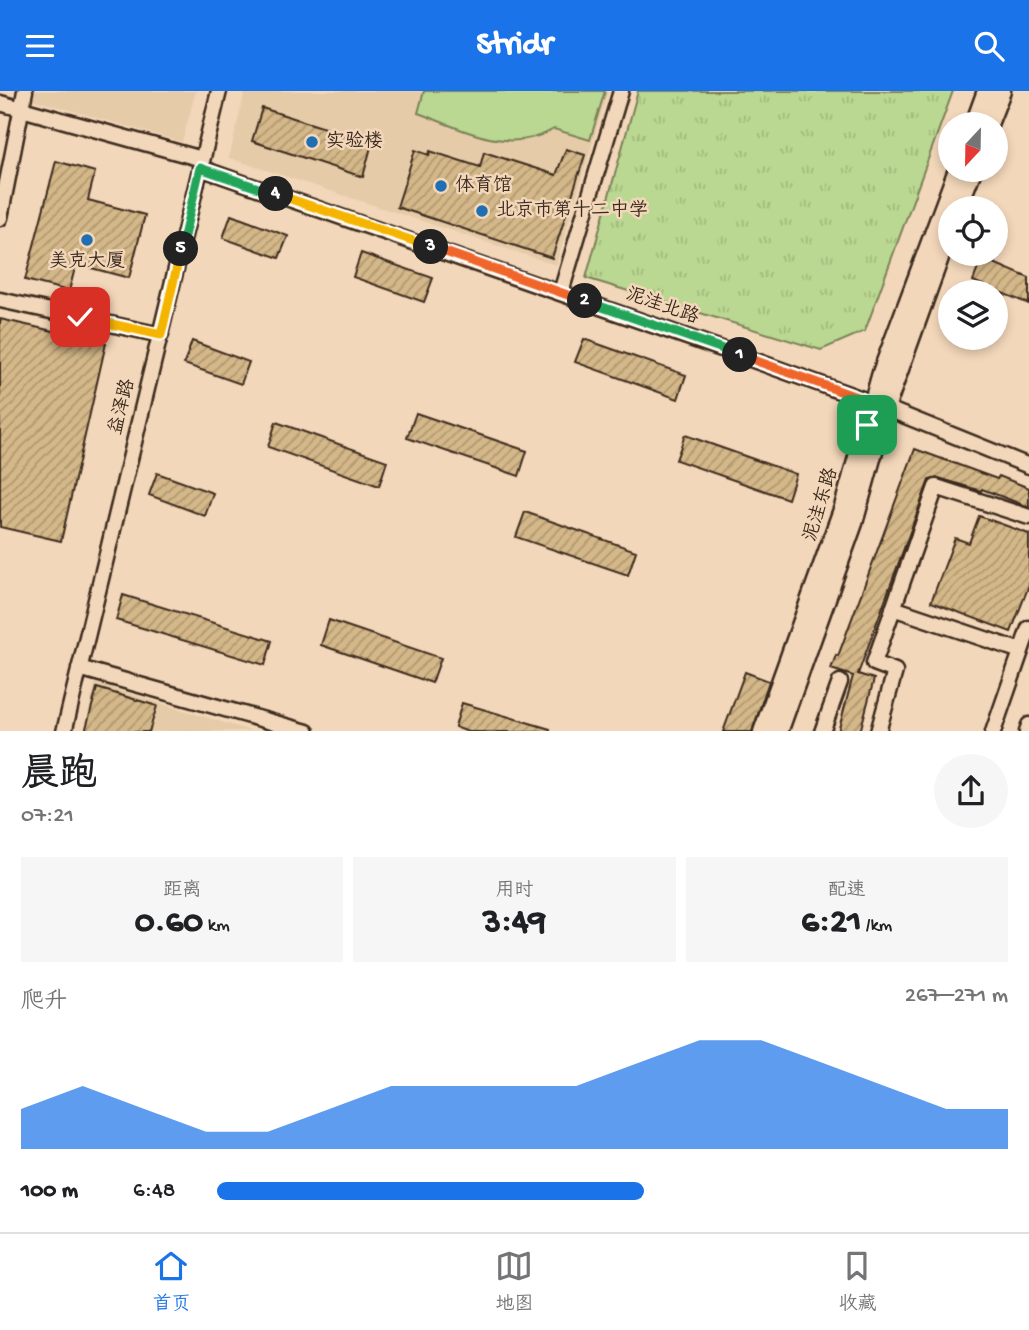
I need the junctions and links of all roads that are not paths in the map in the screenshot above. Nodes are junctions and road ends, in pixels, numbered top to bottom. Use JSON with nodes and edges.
{"nodes":[{"id":1,"x":25,"y":91,"type":"edge"},
{"id":2,"x":219,"y":91,"type":"edge"},
{"id":3,"x":621,"y":91,"type":"edge"},
{"id":4,"x":987,"y":91,"type":"edge"},
{"id":5,"x":1001,"y":91,"type":"edge"},
{"id":6,"x":0,"y":103,"type":"edge"},
{"id":7,"x":22,"y":109,"type":"junction"},
{"id":8,"x":979,"y":112,"type":"edge"},
{"id":9,"x":993,"y":112,"type":"edge"},
{"id":10,"x":201,"y":164,"type":"junction"},
{"id":11,"x":954,"y":182,"type":"edge"},
{"id":12,"x":1,"y":211,"type":"edge"},
{"id":13,"x":938,"y":257,"type":"edge"},
{"id":14,"x":561,"y":292,"type":"junction"},
{"id":15,"x":0,"y":300,"type":"edge"},
{"id":16,"x":161,"y":335,"type":"junction"},
{"id":17,"x":879,"y":406,"type":"junction"},
{"id":18,"x":1029,"y":467,"type":"edge"},
{"id":19,"x":1029,"y":517,"type":"edge"},
{"id":20,"x":893,"y":608,"type":"junction"},
{"id":21,"x":1029,"y":628,"type":"edge"},
{"id":22,"x":1021,"y":651,"type":"junction"},
{"id":23,"x":79,"y":668,"type":"junction"},
{"id":24,"x":840,"y":682,"type":"dead end"},
{"id":25,"x":1029,"y":725,"type":"edge"},
{"id":26,"x":64,"y":731,"type":"edge"},
{"id":27,"x":307,"y":731,"type":"edge"},
{"id":28,"x":763,"y":731,"type":"edge"},
{"id":29,"x":778,"y":731,"type":"edge"},
{"id":30,"x":822,"y":731,"type":"edge"},
{"id":31,"x":878,"y":731,"type":"edge"},
{"id":32,"x":993,"y":731,"type":"edge"},
{"id":33,"x":1027,"y":731,"type":"edge"}],
"edges":[{"from":1,"to":7,"type":"street"},
{"from":2,"to":10,"type":"street","name":"益泽路"},
{"from":3,"to":14,"type":"street"},
{"from":4,"to":8,"type":"main road"},
{"from":5,"to":9,"type":"main road"},
{"from":6,"to":7,"type":"street","name":"泥洼北路"},
{"from":7,"to":10,"type":"street","name":"泥洼北路"},
{"from":7,"to":12,"type":"street"},
{"from":10,"to":14,"type":"street","name":"泥洼北路"},
{"from":10,"to":16,"type":"street","name":"益泽路"},
{"from":11,"to":17,"type":"main road","name":"泥洼东路"},
{"from":13,"to":17,"type":"main road","name":"泥洼东路"},
{"from":14,"to":17,"type":"street","name":"泥洼北路"},
{"from":15,"to":16,"type":"street"},
{"from":16,"to":23,"type":"street","name":"益泽路"},
{"from":17,"to":18,"type":"street","name":"泥洼北路"},
{"from":17,"to":28,"type":"main road","name":"泥洼东路"},
{"from":17,"to":29,"type":"main road","name":"泥洼东路"},
{"from":19,"to":20,"type":"street"},
{"from":20,"to":22,"type":"street"},
{"from":20,"to":31,"type":"street"},
{"from":21,"to":22,"type":"street"},
{"from":22,"to":32,"type":"street"},
{"from":23,"to":26,"type":"street","name":"益泽路"},
{"from":23,"to":27,"type":"street"},
{"from":24,"to":30,"type":"street"},
{"from":25,"to":33,"type":"street"}]}
